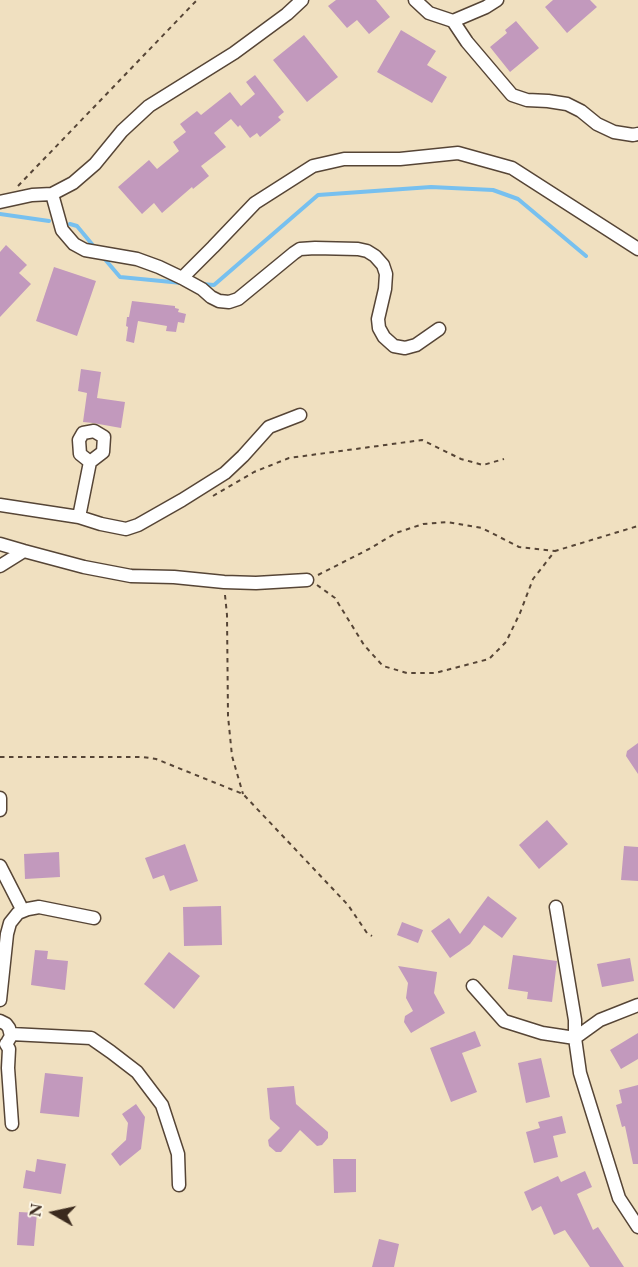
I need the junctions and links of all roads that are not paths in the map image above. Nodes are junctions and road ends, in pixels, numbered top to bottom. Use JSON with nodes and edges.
{"nodes":[{"id":1,"x":302,"y":0,"type":"edge"},
{"id":2,"x":415,"y":0,"type":"edge"},
{"id":3,"x":497,"y":0,"type":"edge"},
{"id":4,"x":453,"y":21,"type":"junction"},
{"id":5,"x":638,"y":135,"type":"edge"},
{"id":6,"x":51,"y":194,"type":"junction"},
{"id":7,"x":0,"y":202,"type":"edge"},
{"id":8,"x":638,"y":249,"type":"edge"},
{"id":9,"x":182,"y":278,"type":"junction"},
{"id":10,"x":439,"y":329,"type":"dead end"},
{"id":11,"x":300,"y":414,"type":"dead end"},
{"id":12,"x":90,"y":462,"type":"dead end"},
{"id":13,"x":0,"y":505,"type":"edge"},
{"id":14,"x":79,"y":517,"type":"junction"},
{"id":15,"x":0,"y":544,"type":"edge"},
{"id":16,"x":24,"y":551,"type":"junction"},
{"id":17,"x":0,"y":566,"type":"edge"},
{"id":18,"x":307,"y":580,"type":"road end"},
{"id":19,"x":0,"y":798,"type":"edge"},
{"id":20,"x":0,"y":810,"type":"edge"},
{"id":21,"x":0,"y":866,"type":"edge"},
{"id":22,"x":556,"y":907,"type":"dead end"},
{"id":23,"x":23,"y":911,"type":"junction"},
{"id":24,"x":94,"y":918,"type":"dead end"},
{"id":25,"x":473,"y":986,"type":"dead end"},
{"id":26,"x":0,"y":1000,"type":"edge"},
{"id":27,"x":638,"y":1005,"type":"edge"},
{"id":28,"x":0,"y":1021,"type":"edge"},
{"id":29,"x":575,"y":1038,"type":"junction"},
{"id":30,"x":6,"y":1042,"type":"edge"},
{"id":31,"x":12,"y":1124,"type":"dead end"},
{"id":32,"x":179,"y":1185,"type":"dead end"},
{"id":33,"x":638,"y":1227,"type":"edge"}],
"edges":[{"from":1,"to":6,"type":"street"},
{"from":2,"to":4,"type":"street"},
{"from":3,"to":4,"type":"street"},
{"from":4,"to":5,"type":"street"},
{"from":6,"to":7,"type":"street"},
{"from":6,"to":9,"type":"street"},
{"from":8,"to":9,"type":"street"},
{"from":9,"to":10,"type":"street"},
{"from":11,"to":14,"type":"street"},
{"from":12,"to":14,"type":"street"},
{"from":13,"to":14,"type":"street"},
{"from":15,"to":16,"type":"street"},
{"from":16,"to":17,"type":"street"},
{"from":16,"to":18,"type":"street"},
{"from":19,"to":20,"type":"street"},
{"from":21,"to":23,"type":"street"},
{"from":22,"to":29,"type":"street"},
{"from":23,"to":24,"type":"street"},
{"from":23,"to":26,"type":"street"},
{"from":25,"to":29,"type":"street"},
{"from":27,"to":29,"type":"street"},
{"from":28,"to":30,"type":"street"},
{"from":29,"to":33,"type":"street"},
{"from":30,"to":31,"type":"street"},
{"from":30,"to":32,"type":"street"}]}
